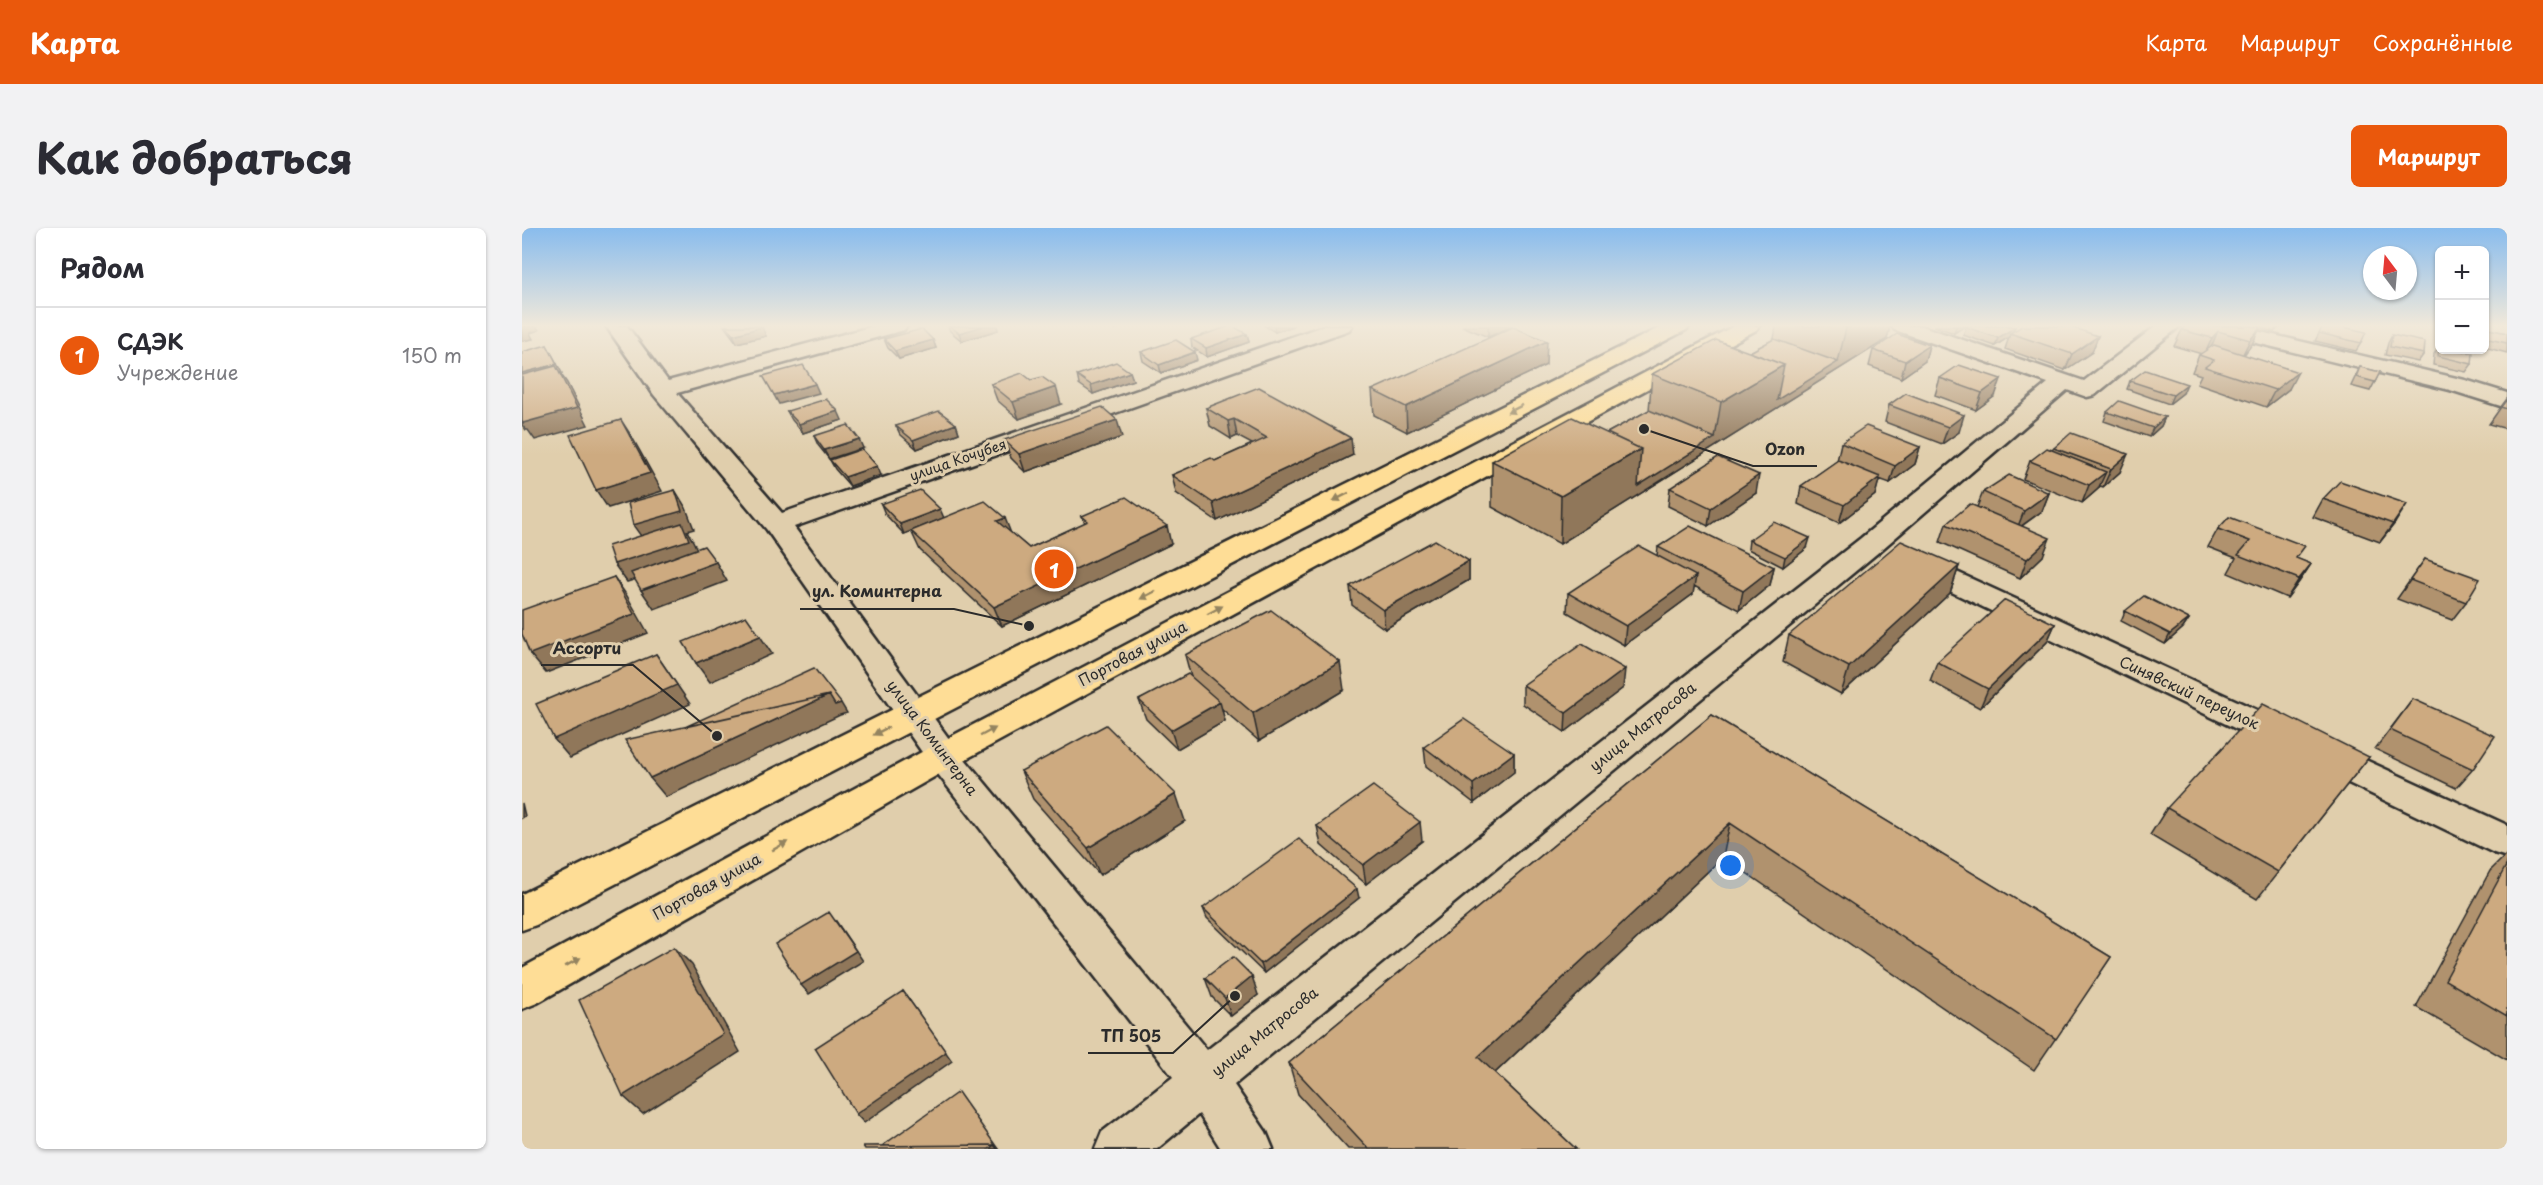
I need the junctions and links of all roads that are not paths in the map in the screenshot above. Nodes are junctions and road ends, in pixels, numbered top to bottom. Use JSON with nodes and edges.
{"nodes":[{"id":1,"x":647,"y":369,"type":"edge"},
{"id":2,"x":739,"y":369,"type":"edge"},
{"id":3,"x":1219,"y":369,"type":"edge"},
{"id":4,"x":1594,"y":369,"type":"edge"},
{"id":5,"x":1668,"y":369,"type":"edge"},
{"id":6,"x":2029,"y":369,"type":"edge"},
{"id":7,"x":2114,"y":369,"type":"edge"},
{"id":8,"x":2390,"y":369,"type":"edge"},
{"id":9,"x":2064,"y":381,"type":"junction"},
{"id":10,"x":662,"y":390,"type":"junction"},
{"id":11,"x":2507,"y":401,"type":"edge"},
{"id":12,"x":777,"y":524,"type":"junction"},
{"id":13,"x":1872,"y":543,"type":"junction"},
{"id":14,"x":912,"y":714,"type":"junction"},
{"id":15,"x":943,"y":756,"type":"junction"},
{"id":16,"x":2507,"y":842,"type":"edge"},
{"id":17,"x":522,"y":913,"type":"edge"},
{"id":18,"x":522,"y":990,"type":"edge"},
{"id":19,"x":1204,"y":1081,"type":"junction"},
{"id":20,"x":1119,"y":1149,"type":"edge"},
{"id":21,"x":1249,"y":1149,"type":"edge"}],
"edges":[{"from":1,"to":10,"type":"street","name":"улица Коминтерна"},
{"from":2,"to":10,"type":"street"},
{"from":3,"to":12,"type":"street","name":"улица Кочубея"},
{"from":4,"to":14,"type":"main road","one_way":true},
{"from":15,"to":5,"type":"main road","name":"Портовая улица","one_way":true},
{"from":6,"to":9,"type":"street"},
{"from":7,"to":9,"type":"street"},
{"from":8,"to":11,"type":"street"},
{"from":9,"to":13,"type":"street","name":"улица Матросова"},
{"from":10,"to":12,"type":"street","name":"улица Коминтерна"},
{"from":12,"to":14,"type":"street","name":"улица Коминтерна"},
{"from":13,"to":16,"type":"street","name":"Синявский переулок"},
{"from":13,"to":19,"type":"street","name":"улица Матросова"},
{"from":14,"to":15,"type":"street","name":"улица Коминтерна"},
{"from":14,"to":17,"type":"main road","one_way":true},
{"from":18,"to":15,"type":"main road","name":"Портовая улица","one_way":true},
{"from":15,"to":19,"type":"street","name":"улица Коминтерна"},
{"from":19,"to":20,"type":"street","name":"улица Матросова"},
{"from":19,"to":21,"type":"street","name":"улица Коминтерна"}]}
